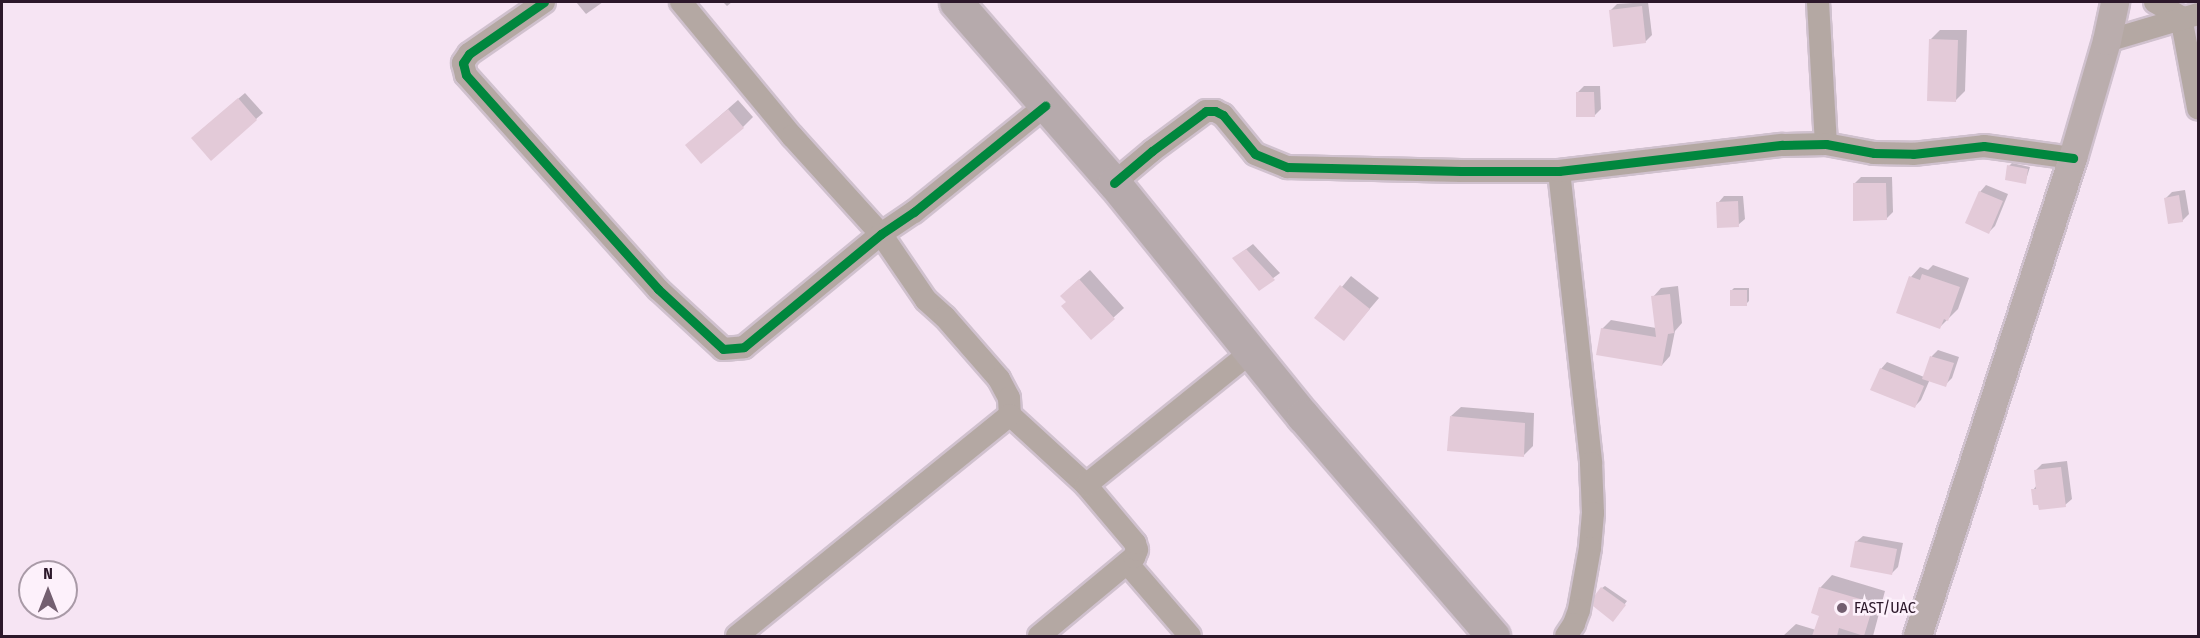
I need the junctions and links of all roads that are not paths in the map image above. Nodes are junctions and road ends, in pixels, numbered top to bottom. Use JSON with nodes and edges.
{"nodes":[{"id":1,"x":544,"y":2,"type":"edge"},
{"id":2,"x":681,"y":2,"type":"edge"},
{"id":3,"x":956,"y":2,"type":"edge"},
{"id":4,"x":1818,"y":2,"type":"edge"},
{"id":5,"x":2115,"y":2,"type":"edge"},
{"id":6,"x":2155,"y":2,"type":"edge"},
{"id":7,"x":2190,"y":16,"type":"edge"},
{"id":8,"x":2107,"y":41,"type":"junction"},
{"id":9,"x":1045,"y":106,"type":"junction"},
{"id":10,"x":2199,"y":108,"type":"edge"},
{"id":11,"x":1826,"y":144,"type":"junction"},
{"id":12,"x":2073,"y":158,"type":"junction"},
{"id":13,"x":1559,"y":171,"type":"junction"},
{"id":14,"x":1114,"y":183,"type":"junction"},
{"id":15,"x":881,"y":234,"type":"junction"},
{"id":16,"x":1251,"y":352,"type":"junction"},
{"id":17,"x":1010,"y":415,"type":"junction"},
{"id":18,"x":1086,"y":485,"type":"junction"},
{"id":19,"x":1127,"y":563,"type":"junction"},
{"id":20,"x":737,"y":636,"type":"edge"},
{"id":21,"x":1039,"y":636,"type":"edge"},
{"id":22,"x":1190,"y":636,"type":"edge"},
{"id":23,"x":1493,"y":636,"type":"edge"},
{"id":24,"x":1566,"y":636,"type":"edge"},
{"id":25,"x":1918,"y":636,"type":"edge"}],
"edges":[{"from":1,"to":15,"type":"street"},
{"from":2,"to":15,"type":"street"},
{"from":3,"to":9,"type":"highway"},
{"from":4,"to":11,"type":"street"},
{"from":5,"to":8,"type":"main road"},
{"from":6,"to":7,"type":"street"},
{"from":7,"to":8,"type":"street"},
{"from":7,"to":10,"type":"street"},
{"from":8,"to":12,"type":"main road"},
{"from":9,"to":14,"type":"highway"},
{"from":9,"to":15,"type":"street"},
{"from":11,"to":12,"type":"street"},
{"from":11,"to":13,"type":"street"},
{"from":12,"to":25,"type":"main road"},
{"from":13,"to":14,"type":"street"},
{"from":13,"to":24,"type":"street"},
{"from":14,"to":16,"type":"highway"},
{"from":15,"to":17,"type":"street"},
{"from":16,"to":18,"type":"street"},
{"from":16,"to":23,"type":"highway"},
{"from":17,"to":18,"type":"street"},
{"from":17,"to":20,"type":"street"},
{"from":18,"to":19,"type":"street"},
{"from":19,"to":21,"type":"street"},
{"from":19,"to":22,"type":"street"}]}
